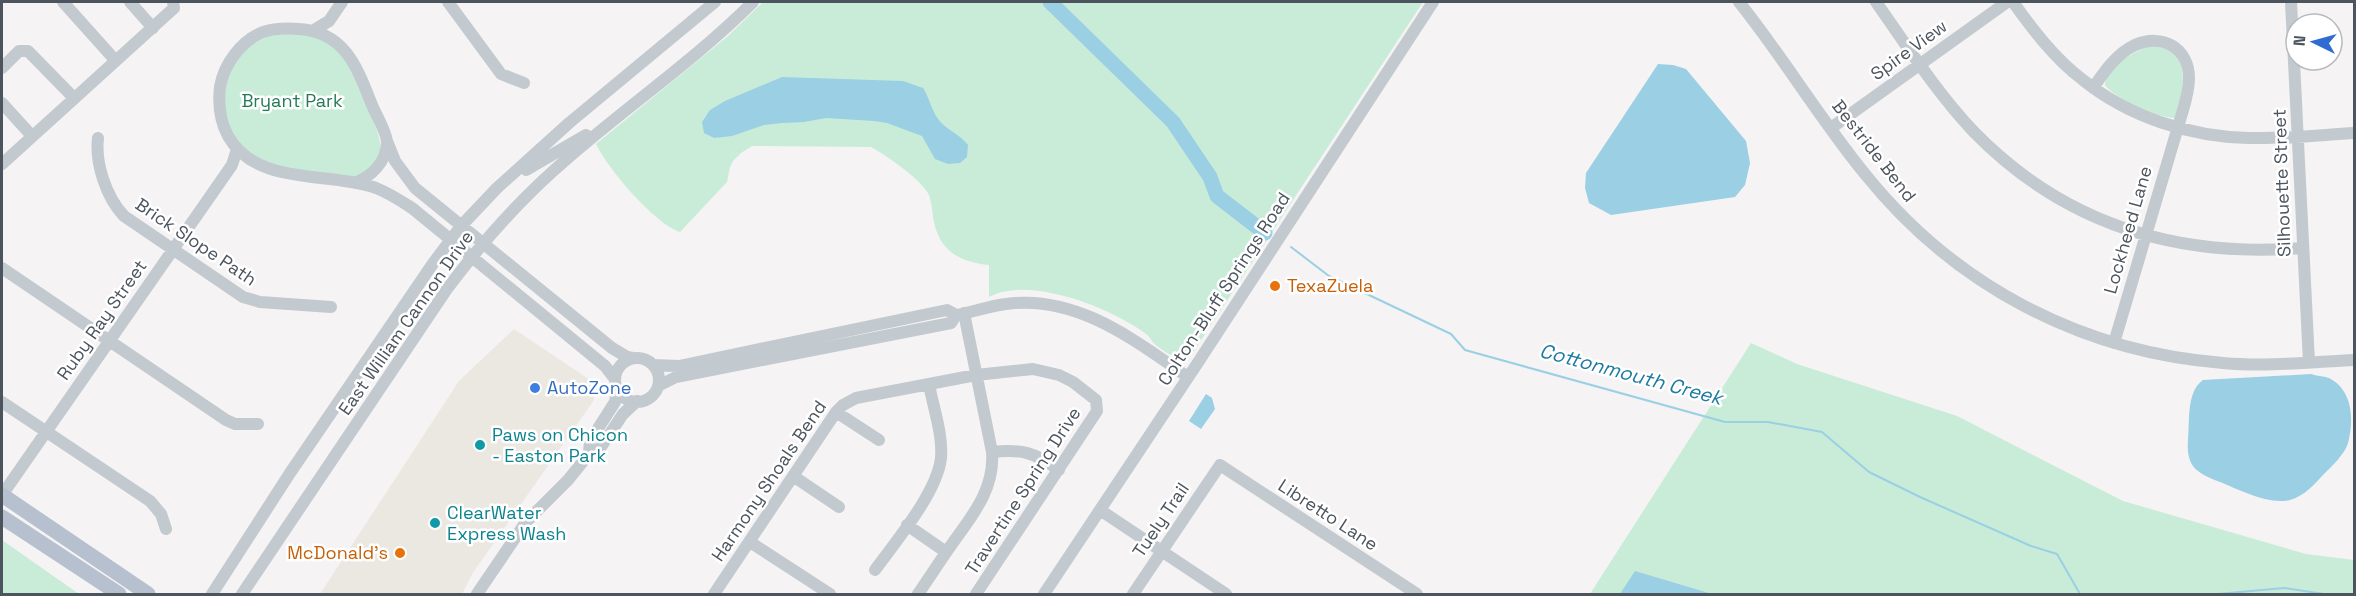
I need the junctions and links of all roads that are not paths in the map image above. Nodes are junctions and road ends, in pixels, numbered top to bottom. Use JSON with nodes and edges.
{"nodes":[{"id":1,"x":63,"y":2,"type":"edge"},
{"id":2,"x":130,"y":2,"type":"edge"},
{"id":3,"x":173,"y":2,"type":"edge"},
{"id":4,"x":342,"y":2,"type":"edge"},
{"id":5,"x":448,"y":2,"type":"edge"},
{"id":6,"x":716,"y":2,"type":"edge"},
{"id":7,"x":753,"y":2,"type":"edge"},
{"id":8,"x":1433,"y":2,"type":"edge"},
{"id":9,"x":1740,"y":2,"type":"edge"},
{"id":10,"x":1876,"y":2,"type":"edge"},
{"id":11,"x":2007,"y":2,"type":"edge"},
{"id":12,"x":2013,"y":2,"type":"edge"},
{"id":13,"x":2291,"y":2,"type":"edge"},
{"id":14,"x":329,"y":21,"type":"junction"},
{"id":15,"x":153,"y":28,"type":"junction"},
{"id":16,"x":314,"y":30,"type":"junction"},
{"id":17,"x":329,"y":37,"type":"junction"},
{"id":18,"x":115,"y":60,"type":"junction"},
{"id":19,"x":1921,"y":65,"type":"junction"},
{"id":20,"x":2,"y":68,"type":"edge"},
{"id":21,"x":524,"y":83,"type":"dead end"},
{"id":22,"x":2093,"y":88,"type":"junction"},
{"id":23,"x":74,"y":98,"type":"junction"},
{"id":24,"x":2,"y":103,"type":"edge"},
{"id":25,"x":635,"y":103,"type":"junction"},
{"id":26,"x":1831,"y":128,"type":"junction"},
{"id":27,"x":2177,"y":128,"type":"junction"},
{"id":28,"x":2355,"y":133,"type":"edge"},
{"id":29,"x":32,"y":136,"type":"junction"},
{"id":30,"x":2297,"y":136,"type":"junction"},
{"id":31,"x":98,"y":138,"type":"dead end"},
{"id":32,"x":387,"y":141,"type":"junction"},
{"id":33,"x":237,"y":149,"type":"junction"},
{"id":34,"x":247,"y":159,"type":"junction"},
{"id":35,"x":2,"y":164,"type":"edge"},
{"id":36,"x":232,"y":165,"type":"junction"},
{"id":37,"x":355,"y":183,"type":"junction"},
{"id":38,"x":497,"y":188,"type":"junction"},
{"id":39,"x":461,"y":225,"type":"junction"},
{"id":40,"x":2145,"y":235,"type":"junction"},
{"id":41,"x":450,"y":240,"type":"junction"},
{"id":42,"x":482,"y":243,"type":"junction"},
{"id":43,"x":2302,"y":248,"type":"junction"},
{"id":44,"x":173,"y":250,"type":"junction"},
{"id":45,"x":471,"y":256,"type":"junction"},
{"id":46,"x":2,"y":268,"type":"edge"},
{"id":47,"x":332,"y":307,"type":"dead end"},
{"id":48,"x":960,"y":314,"type":"junction"},
{"id":49,"x":109,"y":341,"type":"junction"},
{"id":50,"x":2114,"y":343,"type":"junction"},
{"id":51,"x":633,"y":358,"type":"junction"},
{"id":52,"x":2355,"y":360,"type":"edge"},
{"id":53,"x":2308,"y":362,"type":"junction"},
{"id":54,"x":653,"y":365,"type":"junction"},
{"id":55,"x":976,"y":375,"type":"junction"},
{"id":56,"x":1188,"y":377,"type":"junction"},
{"id":57,"x":616,"y":384,"type":"junction"},
{"id":58,"x":929,"y":384,"type":"junction"},
{"id":59,"x":658,"y":386,"type":"junction"},
{"id":60,"x":637,"y":401,"type":"junction"},
{"id":61,"x":2,"y":402,"type":"edge"},
{"id":62,"x":1097,"y":406,"type":"joint"},
{"id":63,"x":837,"y":412,"type":"junction"},
{"id":64,"x":258,"y":424,"type":"dead end"},
{"id":65,"x":46,"y":432,"type":"junction"},
{"id":66,"x":879,"y":440,"type":"dead end"},
{"id":67,"x":992,"y":452,"type":"junction"},
{"id":68,"x":589,"y":453,"type":"junction"},
{"id":69,"x":1220,"y":465,"type":"joint"},
{"id":70,"x":1059,"y":470,"type":"junction"},
{"id":71,"x":793,"y":476,"type":"junction"},
{"id":72,"x":2,"y":495,"type":"edge"},
{"id":73,"x":839,"y":507,"type":"dead end"},
{"id":74,"x":1100,"y":510,"type":"junction"},
{"id":75,"x":2,"y":516,"type":"edge"},
{"id":76,"x":907,"y":525,"type":"junction"},
{"id":77,"x":166,"y":529,"type":"dead end"},
{"id":78,"x":750,"y":542,"type":"junction"},
{"id":79,"x":946,"y":552,"type":"junction"},
{"id":80,"x":1162,"y":552,"type":"junction"},
{"id":81,"x":875,"y":570,"type":"dead end"},
{"id":82,"x":119,"y":594,"type":"edge"},
{"id":83,"x":148,"y":594,"type":"edge"},
{"id":84,"x":213,"y":594,"type":"edge"},
{"id":85,"x":242,"y":594,"type":"edge"},
{"id":86,"x":477,"y":594,"type":"edge"},
{"id":87,"x":714,"y":594,"type":"edge"},
{"id":88,"x":830,"y":594,"type":"edge"},
{"id":89,"x":918,"y":594,"type":"edge"},
{"id":90,"x":976,"y":594,"type":"edge"},
{"id":91,"x":1044,"y":594,"type":"edge"},
{"id":92,"x":1133,"y":594,"type":"edge"},
{"id":93,"x":1226,"y":594,"type":"edge"},
{"id":94,"x":1417,"y":594,"type":"edge"}],
"edges":[{"from":1,"to":18,"type":"street"},
{"from":2,"to":15,"type":"street"},
{"from":3,"to":15,"type":"street"},
{"from":4,"to":14,"type":"street"},
{"from":5,"to":21,"type":"street"},
{"from":6,"to":38,"type":"street","name":"East William Cannon Drive"},
{"from":7,"to":25,"type":"street","name":"East William Cannon Drive"},
{"from":8,"to":56,"type":"street","name":"Colton-Bluff Springs Road"},
{"from":9,"to":26,"type":"street","name":"Bestride Bend"},
{"from":10,"to":19,"type":"street"},
{"from":11,"to":19,"type":"street","name":"Spire View"},
{"from":12,"to":22,"type":"street"},
{"from":13,"to":30,"type":"street","name":"Silhouette Street"},
{"from":14,"to":16,"type":"street"},
{"from":14,"to":17,"type":"street"},
{"from":15,"to":18,"type":"street"},
{"from":16,"to":17,"type":"street"},
{"from":16,"to":33,"type":"street"},
{"from":17,"to":32,"type":"street"},
{"from":18,"to":23,"type":"street"},
{"from":19,"to":26,"type":"street","name":"Spire View"},
{"from":19,"to":40,"type":"street"},
{"from":20,"to":23,"type":"street"},
{"from":22,"to":27,"type":"street"},
{"from":22,"to":27,"type":"street","name":"Lockheed Lane"},
{"from":23,"to":29,"type":"street"},
{"from":24,"to":29,"type":"street"},
{"from":25,"to":38,"type":"street","name":"East William Cannon Drive"},
{"from":25,"to":42,"type":"street","name":"East William Cannon Drive"},
{"from":26,"to":50,"type":"street","name":"Bestride Bend"},
{"from":27,"to":30,"type":"street"},
{"from":27,"to":40,"type":"street","name":"Lockheed Lane"},
{"from":28,"to":30,"type":"street"},
{"from":29,"to":35,"type":"street"},
{"from":30,"to":43,"type":"street","name":"Silhouette Street"},
{"from":31,"to":44,"type":"street","name":"Brick Slope Path"},
{"from":32,"to":37,"type":"street"},
{"from":32,"to":39,"type":"street"},
{"from":33,"to":34,"type":"street"},
{"from":33,"to":36,"type":"street","name":"Ruby Ray Street"},
{"from":34,"to":36,"type":"street"},
{"from":34,"to":37,"type":"street"},
{"from":36,"to":44,"type":"street","name":"Ruby Ray Street"},
{"from":37,"to":41,"type":"street"},
{"from":38,"to":39,"type":"street","name":"East William Cannon Drive"},
{"from":39,"to":41,"type":"street","name":"East William Cannon Drive"},
{"from":39,"to":42,"type":"street"},
{"from":40,"to":43,"type":"street"},
{"from":40,"to":50,"type":"street","name":"Lockheed Lane"},
{"from":41,"to":45,"type":"street"},
{"from":41,"to":84,"type":"street","name":"East William Cannon Drive"},
{"from":42,"to":45,"type":"street","name":"East William Cannon Drive"},
{"from":42,"to":51,"type":"street"},
{"from":43,"to":53,"type":"street","name":"Silhouette Street"},
{"from":44,"to":47,"type":"street","name":"Brick Slope Path"},
{"from":44,"to":49,"type":"street","name":"Ruby Ray Street"},
{"from":45,"to":57,"type":"street"},
{"from":45,"to":85,"type":"street","name":"East William Cannon Drive"},
{"from":46,"to":49,"type":"street"},
{"from":48,"to":54,"type":"street"},
{"from":48,"to":55,"type":"street"},
{"from":48,"to":56,"type":"street"},
{"from":48,"to":59,"type":"street"},
{"from":49,"to":64,"type":"street"},
{"from":49,"to":65,"type":"street","name":"Ruby Ray Street"},
{"from":50,"to":53,"type":"street","name":"Bestride Bend"},
{"from":51,"to":54,"type":"street"},
{"from":51,"to":57,"type":"street"},
{"from":52,"to":53,"type":"street","name":"Bestride Bend"},
{"from":54,"to":59,"type":"street"},
{"from":55,"to":58,"type":"street","name":"Harmony Shoals Bend"},
{"from":55,"to":62,"type":"street","name":"Harmony Shoals Bend"},
{"from":55,"to":67,"type":"street"},
{"from":56,"to":74,"type":"street","name":"Colton-Bluff Springs Road"},
{"from":57,"to":60,"type":"street"},
{"from":57,"to":68,"type":"street"},
{"from":58,"to":63,"type":"street","name":"Harmony Shoals Bend"},
{"from":58,"to":76,"type":"street"},
{"from":59,"to":60,"type":"street"},
{"from":60,"to":68,"type":"street"},
{"from":61,"to":65,"type":"street"},
{"from":62,"to":70,"type":"street","name":"Travertine Spring Drive"},
{"from":63,"to":66,"type":"street"},
{"from":63,"to":71,"type":"street","name":"Harmony Shoals Bend"},
{"from":65,"to":72,"type":"street","name":"Ruby Ray Street"},
{"from":65,"to":77,"type":"street"},
{"from":67,"to":70,"type":"street"},
{"from":67,"to":79,"type":"street"},
{"from":68,"to":86,"type":"street"},
{"from":69,"to":80,"type":"street","name":"Tuely Trail"},
{"from":69,"to":94,"type":"street","name":"Libretto Lane"},
{"from":70,"to":90,"type":"street","name":"Travertine Spring Drive"},
{"from":71,"to":73,"type":"street"},
{"from":71,"to":78,"type":"street","name":"Harmony Shoals Bend"},
{"from":72,"to":83,"type":"main road"},
{"from":74,"to":80,"type":"street"},
{"from":74,"to":91,"type":"street","name":"Colton-Bluff Springs Road"},
{"from":75,"to":82,"type":"main road"},
{"from":76,"to":79,"type":"street"},
{"from":76,"to":81,"type":"street"},
{"from":78,"to":87,"type":"street","name":"Harmony Shoals Bend"},
{"from":78,"to":88,"type":"street"},
{"from":79,"to":89,"type":"street"},
{"from":80,"to":92,"type":"street","name":"Tuely Trail"},
{"from":80,"to":93,"type":"street"}]}
